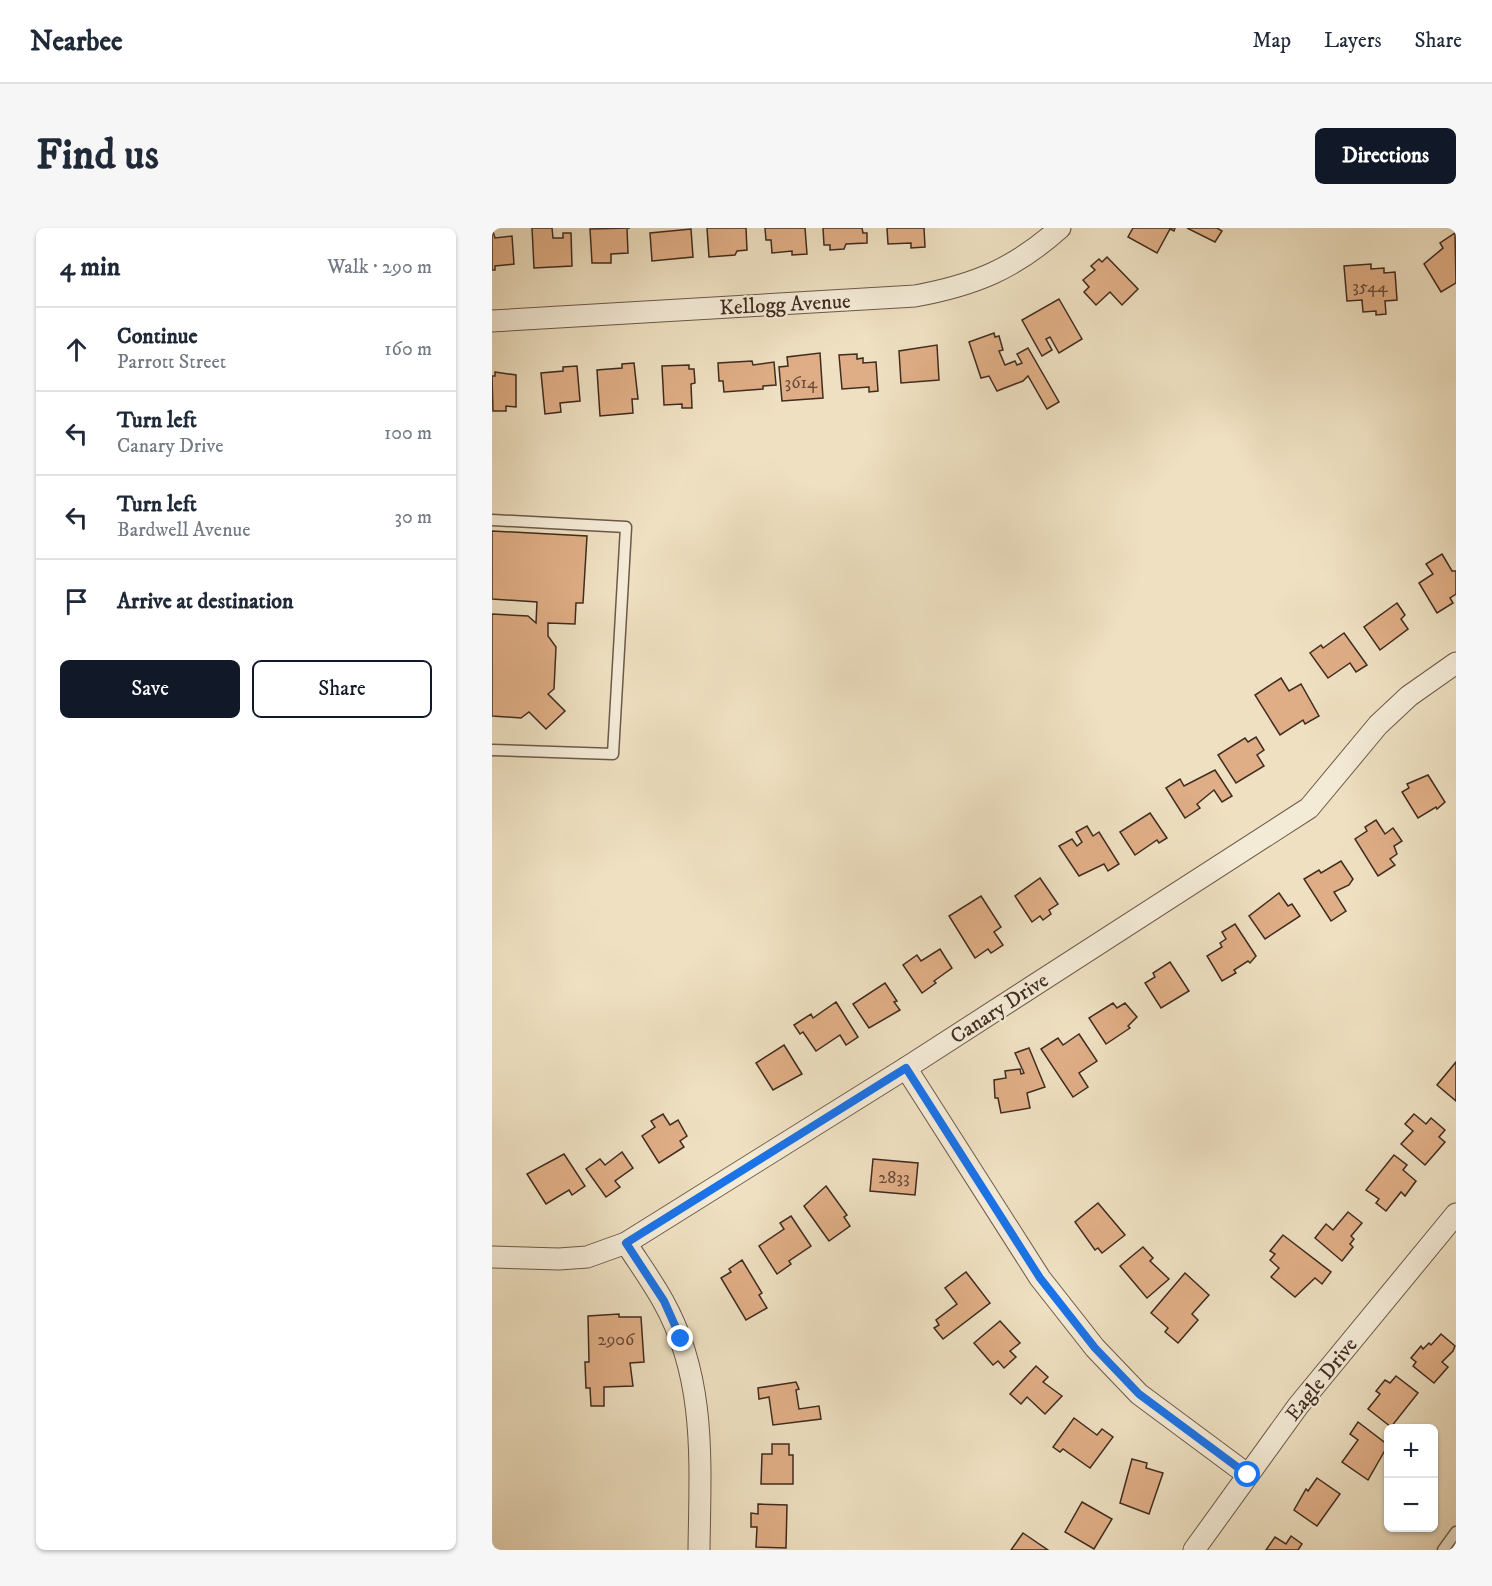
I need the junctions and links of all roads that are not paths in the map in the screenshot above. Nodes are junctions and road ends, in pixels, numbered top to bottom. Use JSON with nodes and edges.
{"nodes":[{"id":1,"x":1060,"y":228,"type":"edge"},
{"id":2,"x":492,"y":321,"type":"edge"},
{"id":3,"x":492,"y":520,"type":"edge"},
{"id":4,"x":1456,"y":663,"type":"edge"},
{"id":5,"x":492,"y":750,"type":"edge"},
{"id":6,"x":906,"y":1068,"type":"junction"},
{"id":7,"x":1456,"y":1214,"type":"edge"},
{"id":8,"x":626,"y":1243,"type":"junction"},
{"id":9,"x":492,"y":1257,"type":"edge"},
{"id":10,"x":1248,"y":1475,"type":"junction"},
{"id":11,"x":1456,"y":1532,"type":"edge"},
{"id":12,"x":699,"y":1550,"type":"edge"},
{"id":13,"x":1194,"y":1550,"type":"edge"},
{"id":14,"x":1443,"y":1550,"type":"edge"}],
"edges":[{"from":1,"to":2,"type":"street","name":"Kellogg Avenue"},
{"from":3,"to":5,"type":"lane"},
{"from":4,"to":6,"type":"street","name":"Canary Drive"},
{"from":6,"to":8,"type":"street","name":"Canary Drive"},
{"from":6,"to":10,"type":"street"},
{"from":7,"to":10,"type":"street","name":"Eagle Drive"},
{"from":8,"to":9,"type":"street","name":"Canary Drive"},
{"from":8,"to":12,"type":"street"},
{"from":10,"to":13,"type":"street","name":"Eagle Drive"},
{"from":11,"to":14,"type":"lane"}]}
